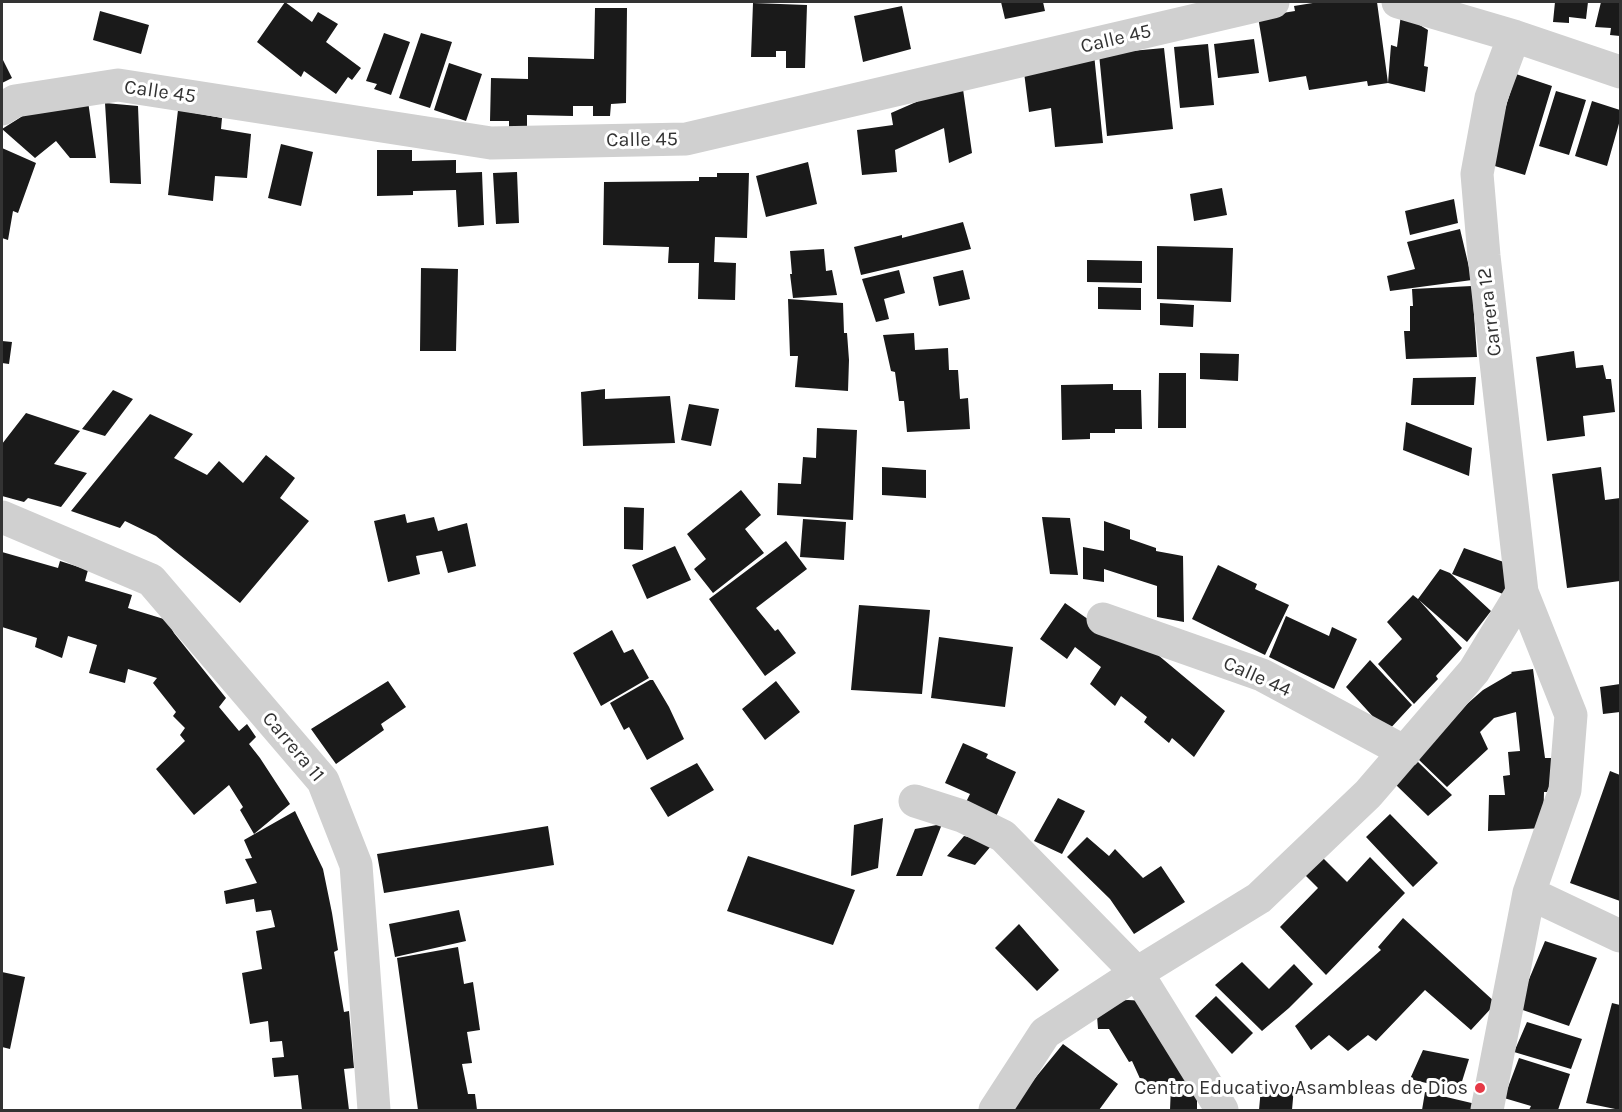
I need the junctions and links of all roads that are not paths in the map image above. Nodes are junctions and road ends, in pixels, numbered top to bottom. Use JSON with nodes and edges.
{"nodes":[{"id":1,"x":1274,"y":2,"type":"edge"},
{"id":2,"x":1398,"y":2,"type":"edge"},
{"id":3,"x":1514,"y":36,"type":"junction"},
{"id":4,"x":1620,"y":72,"type":"edge"},
{"id":5,"x":2,"y":109,"type":"edge"},
{"id":6,"x":2,"y":517,"type":"edge"},
{"id":7,"x":1522,"y":592,"type":"junction"},
{"id":8,"x":1102,"y":619,"type":"dead end"},
{"id":9,"x":1405,"y":752,"type":"junction"},
{"id":10,"x":915,"y":801,"type":"dead end"},
{"id":11,"x":1529,"y":893,"type":"junction"},
{"id":12,"x":1620,"y":936,"type":"edge"},
{"id":13,"x":1137,"y":973,"type":"junction"},
{"id":14,"x":374,"y":1110,"type":"edge"},
{"id":15,"x":995,"y":1110,"type":"edge"},
{"id":16,"x":1222,"y":1110,"type":"edge"},
{"id":17,"x":1487,"y":1110,"type":"edge"}],
"edges":[{"from":1,"to":5,"type":"street","name":"Calle 45"},
{"from":2,"to":3,"type":"street"},
{"from":3,"to":4,"type":"street"},
{"from":3,"to":7,"type":"street","name":"Carrera 12"},
{"from":6,"to":14,"type":"street","name":"Carrera 11"},
{"from":7,"to":9,"type":"street"},
{"from":7,"to":11,"type":"street","name":"Carrera 12"},
{"from":8,"to":9,"type":"street","name":"Calle 44"},
{"from":9,"to":13,"type":"street"},
{"from":10,"to":13,"type":"street"},
{"from":11,"to":12,"type":"street"},
{"from":11,"to":17,"type":"street","name":"Carrera 12"},
{"from":13,"to":15,"type":"street"},
{"from":13,"to":16,"type":"street"}]}
